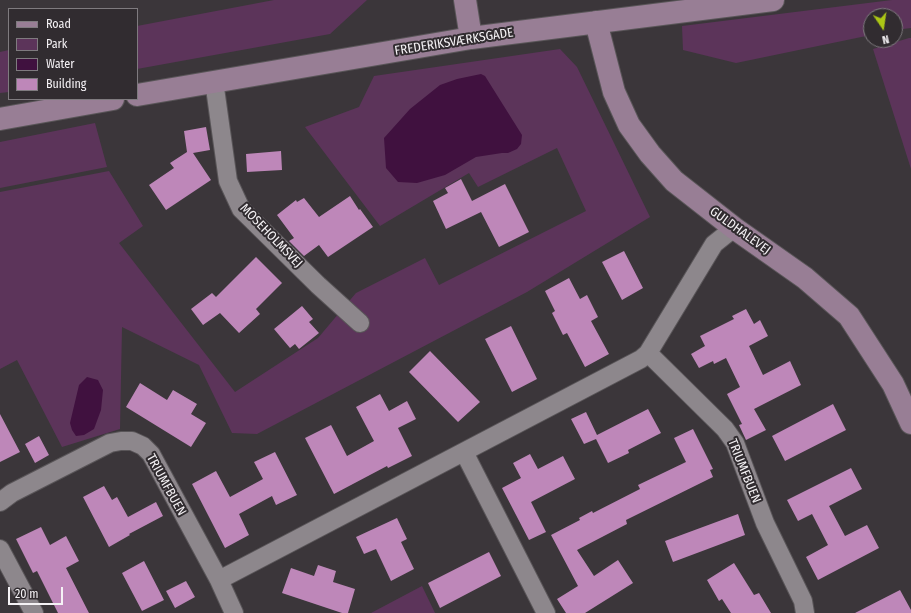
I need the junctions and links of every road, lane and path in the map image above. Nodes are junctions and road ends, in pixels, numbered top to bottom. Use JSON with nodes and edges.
{"nodes":[{"id":1,"x":465,"y":0,"type":"edge"},
{"id":2,"x":774,"y":0,"type":"edge"},
{"id":3,"x":713,"y":4,"type":"edge"},
{"id":4,"x":596,"y":22,"type":"junction"},
{"id":5,"x":471,"y":38,"type":"junction"},
{"id":6,"x":214,"y":81,"type":"junction"},
{"id":7,"x":138,"y":95,"type":"edge"},
{"id":8,"x":107,"y":100,"type":"edge"},
{"id":9,"x":0,"y":119,"type":"edge"},
{"id":10,"x":734,"y":228,"type":"junction"},
{"id":11,"x":360,"y":323,"type":"dead end"},
{"id":12,"x":648,"y":353,"type":"junction"},
{"id":13,"x":911,"y":423,"type":"edge"},
{"id":14,"x":464,"y":452,"type":"junction"},
{"id":15,"x":0,"y":502,"type":"edge"},
{"id":16,"x":0,"y":549,"type":"edge"},
{"id":17,"x":218,"y":580,"type":"junction"},
{"id":18,"x":34,"y":613,"type":"edge"},
{"id":19,"x":234,"y":613,"type":"edge"},
{"id":20,"x":546,"y":613,"type":"edge"},
{"id":21,"x":805,"y":613,"type":"edge"}],
"edges":[{"from":1,"to":5,"type":"street"},
{"from":2,"to":3,"type":"street","name":"FREDERIKSVÆRKSGADE"},
{"from":3,"to":4,"type":"street","name":"FREDERIKSVÆRKSGADE"},
{"from":4,"to":5,"type":"street","name":"FREDERIKSVÆRKSGADE"},
{"from":4,"to":10,"type":"street","name":"GULDHALEVEJ"},
{"from":5,"to":6,"type":"street","name":"FREDERIKSVÆRKSGADE"},
{"from":6,"to":7,"type":"street","name":"FREDERIKSVÆRKSGADE"},
{"from":6,"to":11,"type":"street","name":"MOSEHOLMSVEJ"},
{"from":8,"to":9,"type":"street"},
{"from":10,"to":12,"type":"street"},
{"from":10,"to":13,"type":"street","name":"GULDHALEVEJ"},
{"from":12,"to":14,"type":"street"},
{"from":12,"to":21,"type":"street","name":"TRIUMFBUEN"},
{"from":14,"to":17,"type":"street"},
{"from":14,"to":20,"type":"street"},
{"from":15,"to":17,"type":"street","name":"TRIUMFBUEN"},
{"from":16,"to":18,"type":"street"},
{"from":17,"to":19,"type":"street","name":"TRIUMFBUEN"}]}
